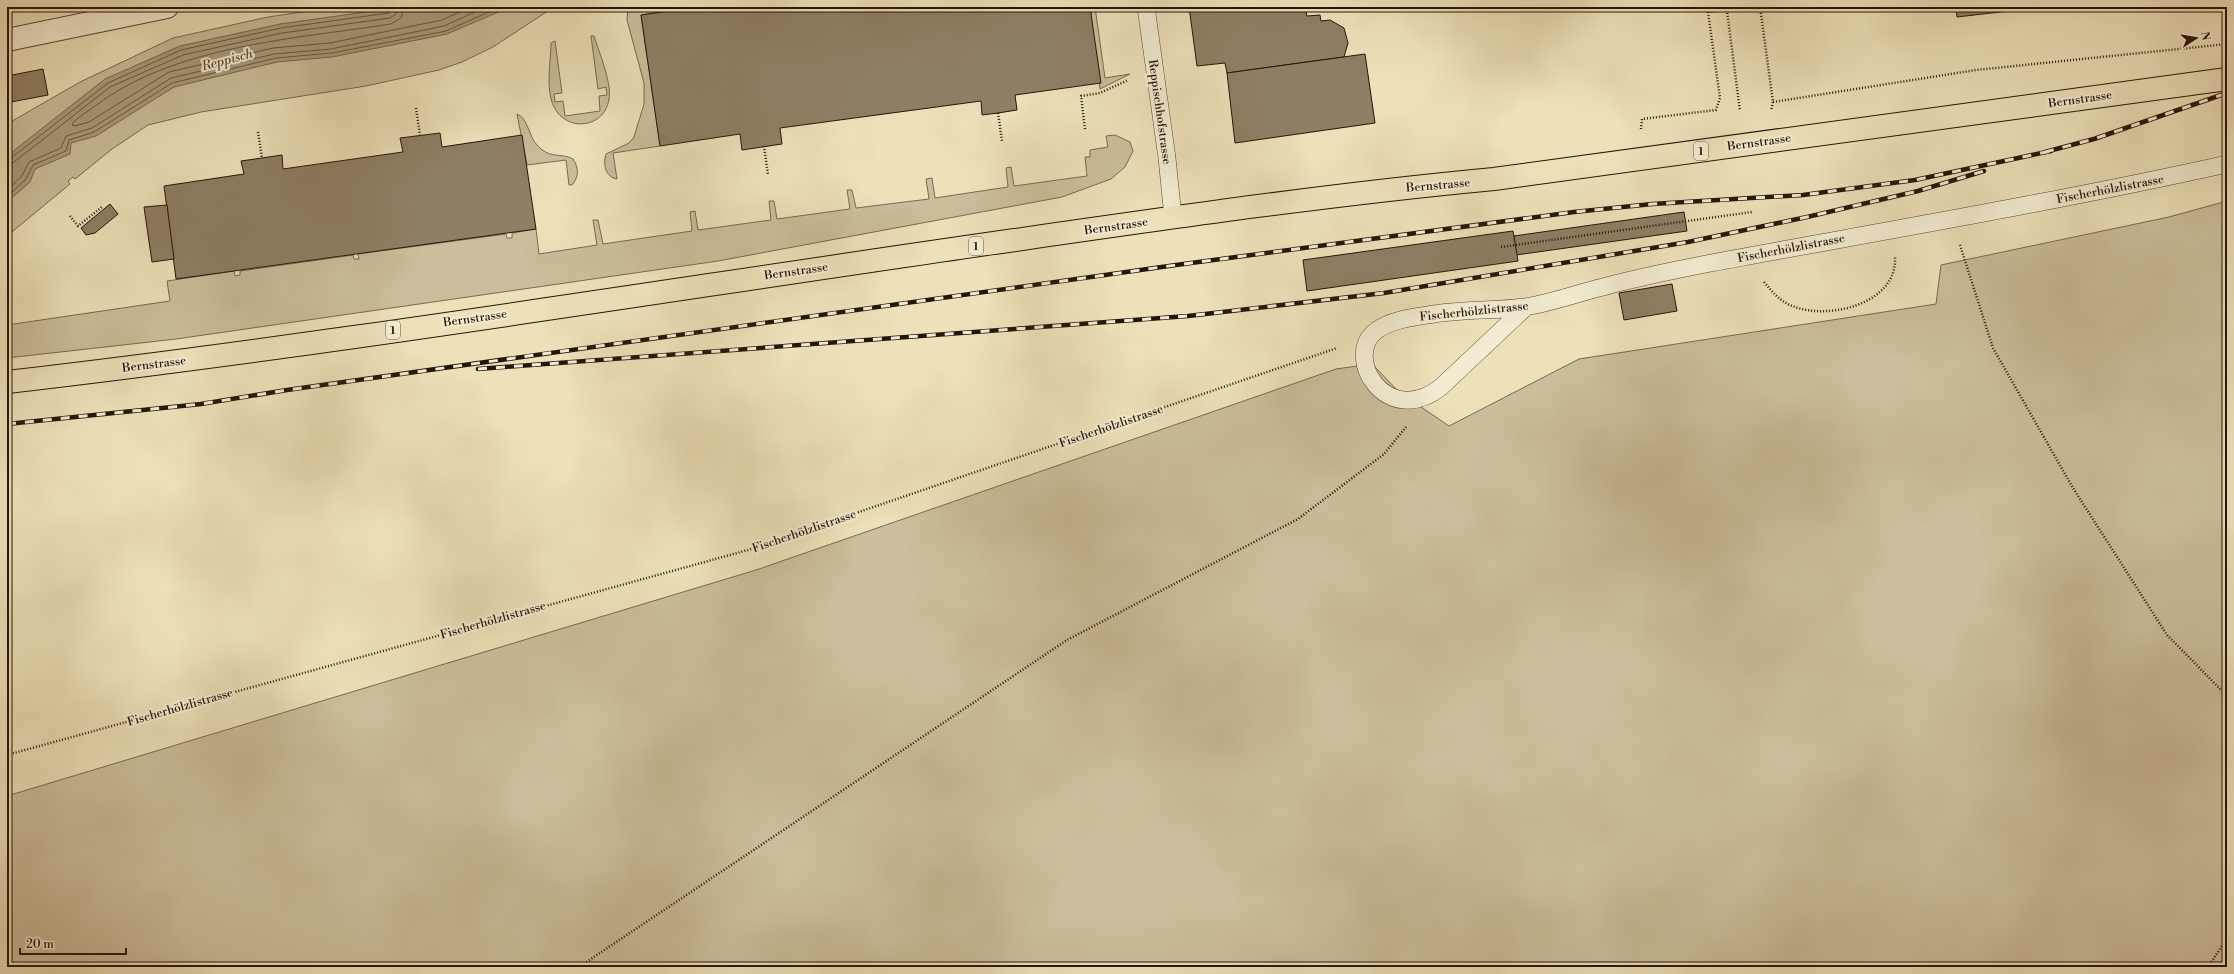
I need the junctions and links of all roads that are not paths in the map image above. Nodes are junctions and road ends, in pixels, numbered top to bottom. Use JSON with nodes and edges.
{"nodes":[{"id":1,"x":167,"y":7,"type":"edge"},
{"id":2,"x":1146,"y":7,"type":"edge"},
{"id":3,"x":7,"y":40,"type":"edge"},
{"id":4,"x":2227,"y":79,"type":"edge"},
{"id":5,"x":2227,"y":164,"type":"edge"},
{"id":6,"x":1173,"y":217,"type":"junction"},
{"id":7,"x":1526,"y":307,"type":"junction"},
{"id":8,"x":7,"y":382,"type":"edge"}],
"edges":[{"from":1,"to":3,"type":"street"},
{"from":2,"to":6,"type":"lane","name":"Reppischhofstrasse"},
{"from":4,"to":6,"type":"main road","name":"Bernstrasse","number":"1"},
{"from":5,"to":7,"type":"lane","name":"Fischerhölzlistrasse"},
{"from":6,"to":8,"type":"main road","name":"Bernstrasse","number":"1"},
{"from":7,"to":7,"type":"lane","name":"Fischerhölzlistrasse"}]}
